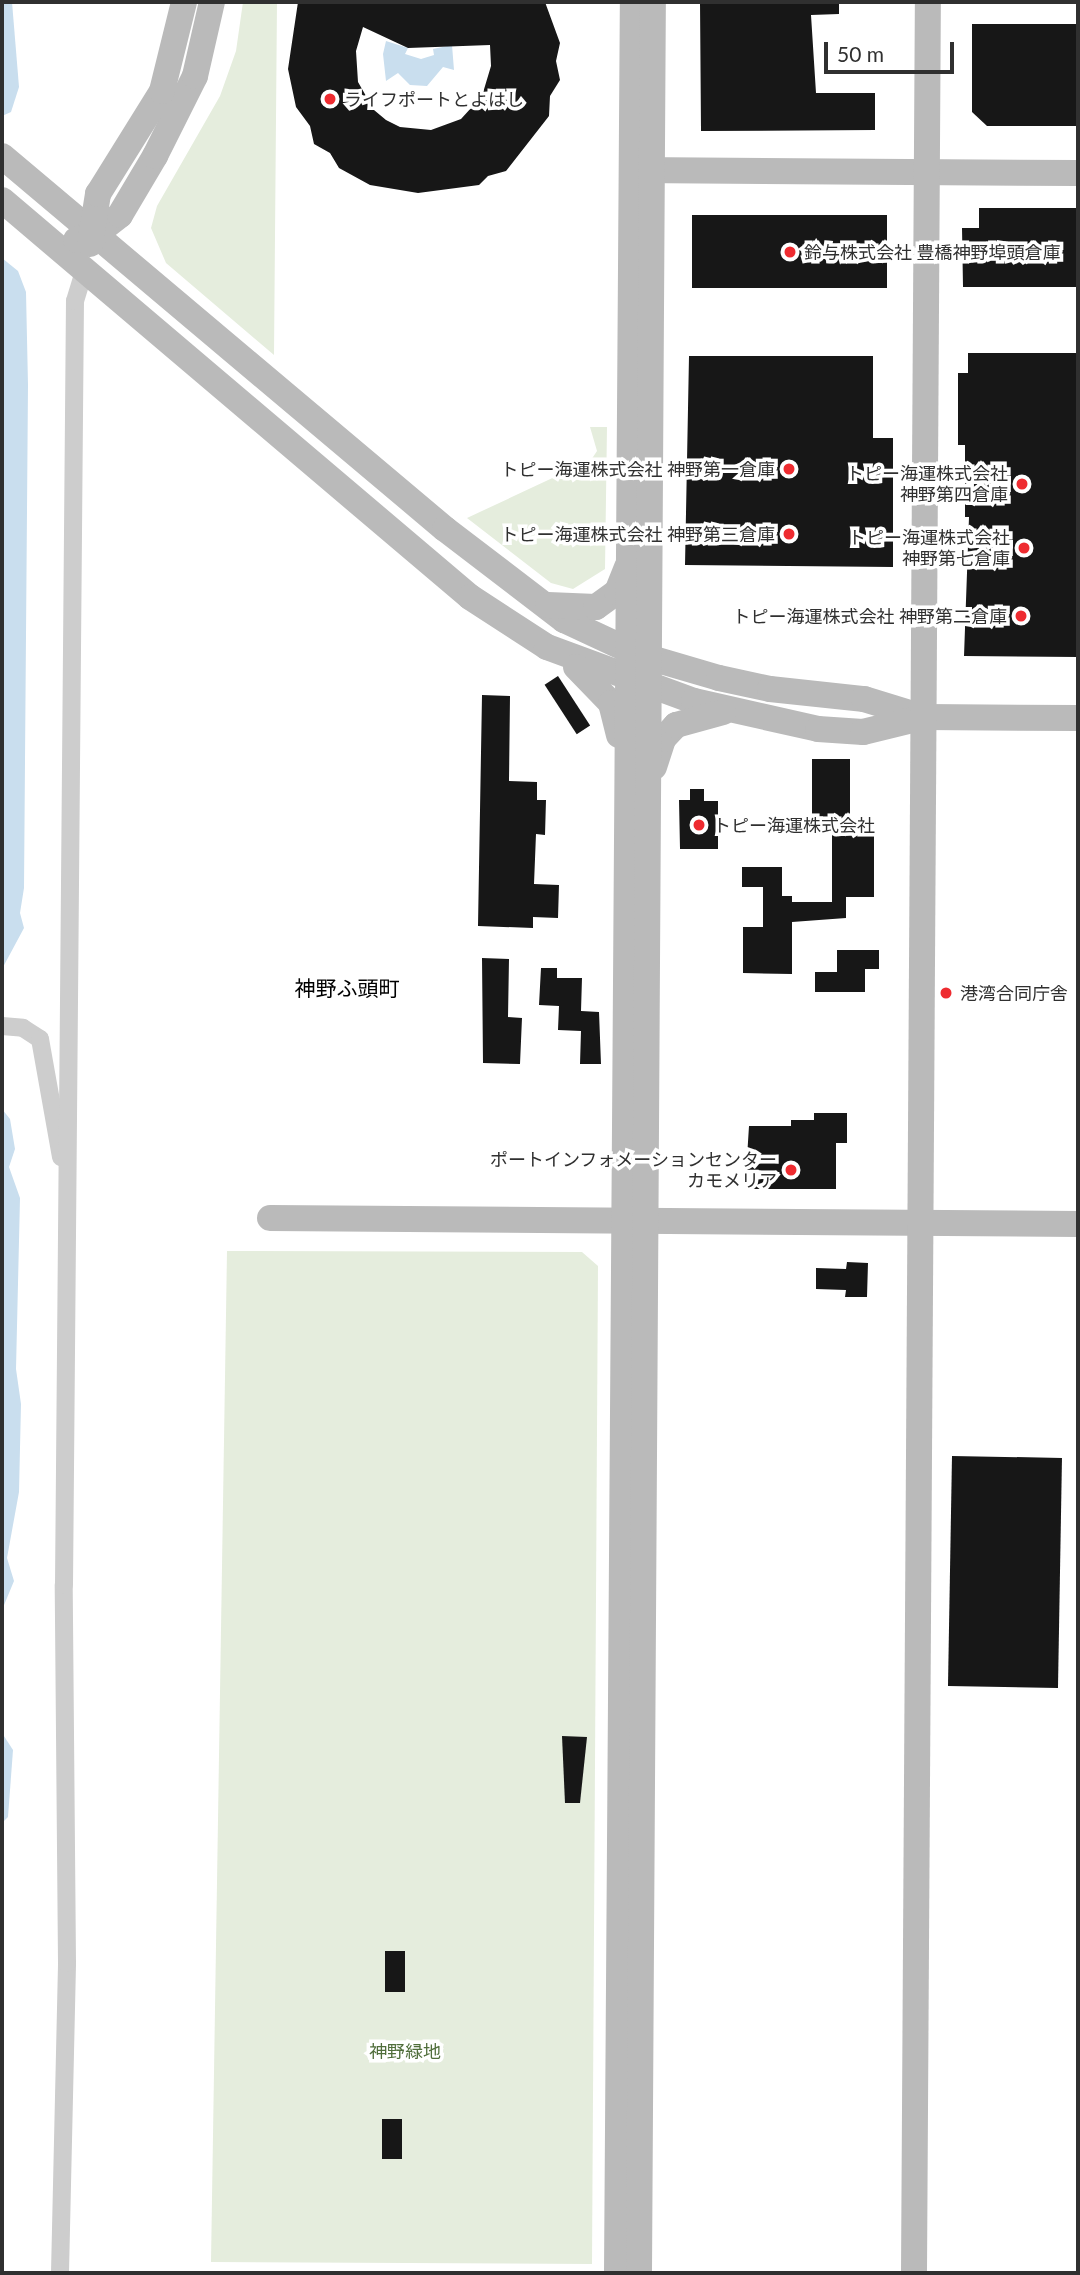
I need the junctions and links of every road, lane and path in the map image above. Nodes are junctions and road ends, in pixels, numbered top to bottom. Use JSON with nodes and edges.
{"nodes":[{"id":1,"x":184,"y":2,"type":"edge"},
{"id":2,"x":212,"y":2,"type":"edge"},
{"id":3,"x":633,"y":2,"type":"edge"},
{"id":4,"x":653,"y":2,"type":"edge"},
{"id":5,"x":928,"y":2,"type":"edge"},
{"id":6,"x":162,"y":91,"type":"junction"},
{"id":7,"x":2,"y":156,"type":"edge"},
{"id":8,"x":927,"y":169,"type":"junction"},
{"id":9,"x":642,"y":170,"type":"junction"},
{"id":10,"x":1078,"y":173,"type":"edge"},
{"id":11,"x":43,"y":190,"type":"junction"},
{"id":12,"x":2,"y":200,"type":"edge"},
{"id":13,"x":92,"y":234,"type":"junction"},
{"id":14,"x":46,"y":236,"type":"junction"},
{"id":15,"x":85,"y":268,"type":"junction"},
{"id":16,"x":127,"y":304,"type":"junction"},
{"id":17,"x":640,"y":553,"type":"junction"},
{"id":18,"x":539,"y":604,"type":"junction"},
{"id":19,"x":547,"y":647,"type":"junction"},
{"id":20,"x":639,"y":654,"type":"junction"},
{"id":21,"x":719,"y":678,"type":"junction"},
{"id":22,"x":638,"y":682,"type":"junction"},
{"id":23,"x":728,"y":711,"type":"junction"},
{"id":24,"x":925,"y":717,"type":"junction"},
{"id":25,"x":1078,"y":718,"type":"edge"},
{"id":26,"x":637,"y":787,"type":"junction"},
{"id":27,"x":2,"y":1026,"type":"edge"},
{"id":28,"x":68,"y":1195,"type":"junction"},
{"id":29,"x":270,"y":1218,"type":"dead end"},
{"id":30,"x":635,"y":1218,"type":"junction"},
{"id":31,"x":921,"y":1223,"type":"junction"},
{"id":32,"x":1078,"y":1224,"type":"edge"},
{"id":33,"x":60,"y":2273,"type":"edge"},
{"id":34,"x":617,"y":2273,"type":"edge"},
{"id":35,"x":639,"y":2273,"type":"edge"},
{"id":36,"x":914,"y":2273,"type":"edge"}],
"edges":[{"from":1,"to":6,"type":"street"},
{"from":2,"to":13,"type":"street"},
{"from":3,"to":9,"type":"street"},
{"from":4,"to":9,"type":"street"},
{"from":5,"to":8,"type":"street"},
{"from":6,"to":11,"type":"street"},
{"from":6,"to":13,"type":"street"},
{"from":7,"to":11,"type":"street"},
{"from":8,"to":9,"type":"street"},
{"from":8,"to":10,"type":"street"},
{"from":8,"to":24,"type":"street"},
{"from":9,"to":17,"type":"street"},
{"from":11,"to":13,"type":"street"},
{"from":12,"to":14,"type":"street"},
{"from":13,"to":14,"type":"street"},
{"from":13,"to":15,"type":"street"},
{"from":13,"to":16,"type":"street"},
{"from":13,"to":18,"type":"street"},
{"from":14,"to":15,"type":"street"},
{"from":15,"to":16,"type":"street"},
{"from":15,"to":28,"type":"street"},
{"from":16,"to":19,"type":"street"},
{"from":17,"to":18,"type":"street"},
{"from":17,"to":20,"type":"street"},
{"from":17,"to":21,"type":"street"},
{"from":18,"to":20,"type":"street"},
{"from":19,"to":22,"type":"street"},
{"from":19,"to":26,"type":"street"},
{"from":20,"to":21,"type":"street"},
{"from":20,"to":22,"type":"street"},
{"from":21,"to":24,"type":"street"},
{"from":22,"to":23,"type":"street"},
{"from":22,"to":26,"type":"street"},
{"from":23,"to":24,"type":"street"},
{"from":23,"to":26,"type":"street"},
{"from":24,"to":25,"type":"street"},
{"from":24,"to":31,"type":"street"},
{"from":26,"to":30,"type":"street"},
{"from":27,"to":28,"type":"street"},
{"from":28,"to":33,"type":"street"},
{"from":29,"to":30,"type":"street"},
{"from":30,"to":31,"type":"street"},
{"from":30,"to":34,"type":"street"},
{"from":30,"to":35,"type":"street"},
{"from":31,"to":32,"type":"street"},
{"from":31,"to":36,"type":"street"}]}
